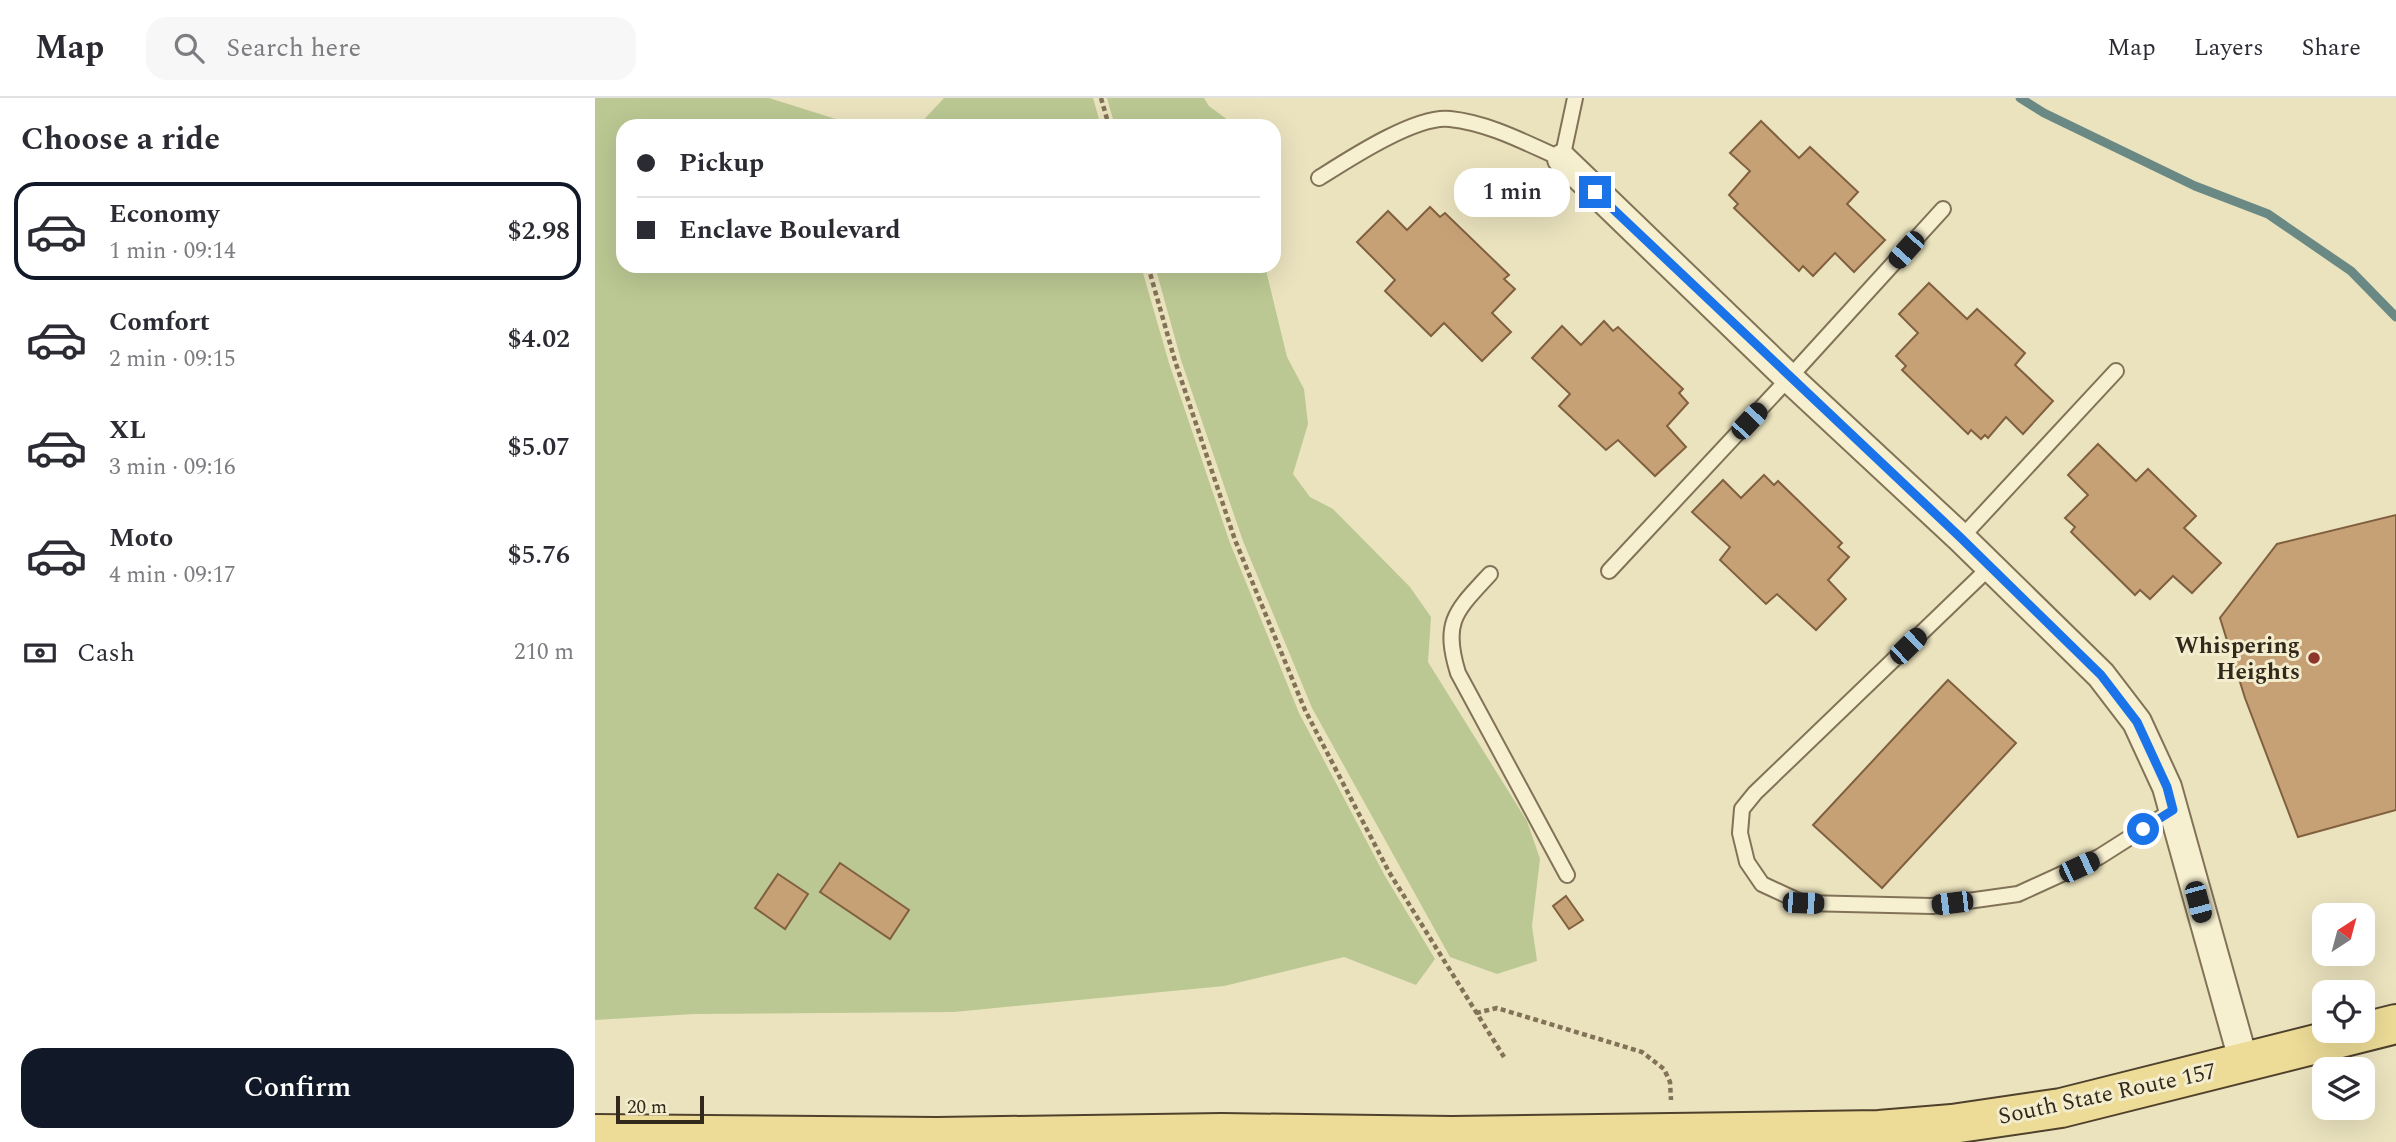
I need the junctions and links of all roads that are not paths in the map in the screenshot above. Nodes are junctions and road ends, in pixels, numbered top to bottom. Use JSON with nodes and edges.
{"nodes":[{"id":1,"x":1575,"y":98,"type":"edge"},
{"id":2,"x":1562,"y":159,"type":"junction"},
{"id":3,"x":1319,"y":178,"type":"dead end"},
{"id":4,"x":1943,"y":209,"type":"dead end"},
{"id":5,"x":2116,"y":371,"type":"dead end"},
{"id":6,"x":1790,"y":378,"type":"junction"},
{"id":7,"x":1961,"y":538,"type":"junction"},
{"id":8,"x":1990,"y":567,"type":"junction"},
{"id":9,"x":1609,"y":571,"type":"dead end"},
{"id":10,"x":1490,"y":574,"type":"dead end"},
{"id":11,"x":2173,"y":810,"type":"junction"},
{"id":12,"x":1567,"y":876,"type":"dead end"},
{"id":13,"x":2396,"y":1024,"type":"edge"},
{"id":14,"x":2244,"y":1063,"type":"junction"},
{"id":15,"x":595,"y":1134,"type":"edge"},
{"id":16,"x":1229,"y":1138,"type":"edge"},
{"id":17,"x":1449,"y":1139,"type":"edge"}],
"edges":[{"from":1,"to":2,"type":"lane"},
{"from":2,"to":3,"type":"lane"},
{"from":2,"to":6,"type":"street"},
{"from":4,"to":6,"type":"lane"},
{"from":5,"to":7,"type":"lane"},
{"from":6,"to":7,"type":"street"},
{"from":6,"to":9,"type":"lane"},
{"from":7,"to":8,"type":"street"},
{"from":8,"to":11,"type":"street"},
{"from":8,"to":11,"type":"lane"},
{"from":10,"to":12,"type":"lane"},
{"from":11,"to":14,"type":"street"},
{"from":13,"to":14,"type":"main road","name":"South State Route 157"},
{"from":14,"to":17,"type":"main road","name":"South State Route 157"},
{"from":15,"to":16,"type":"main road","name":"South State Route 157"},
{"from":16,"to":17,"type":"main road","name":"South State Route 157"}]}
